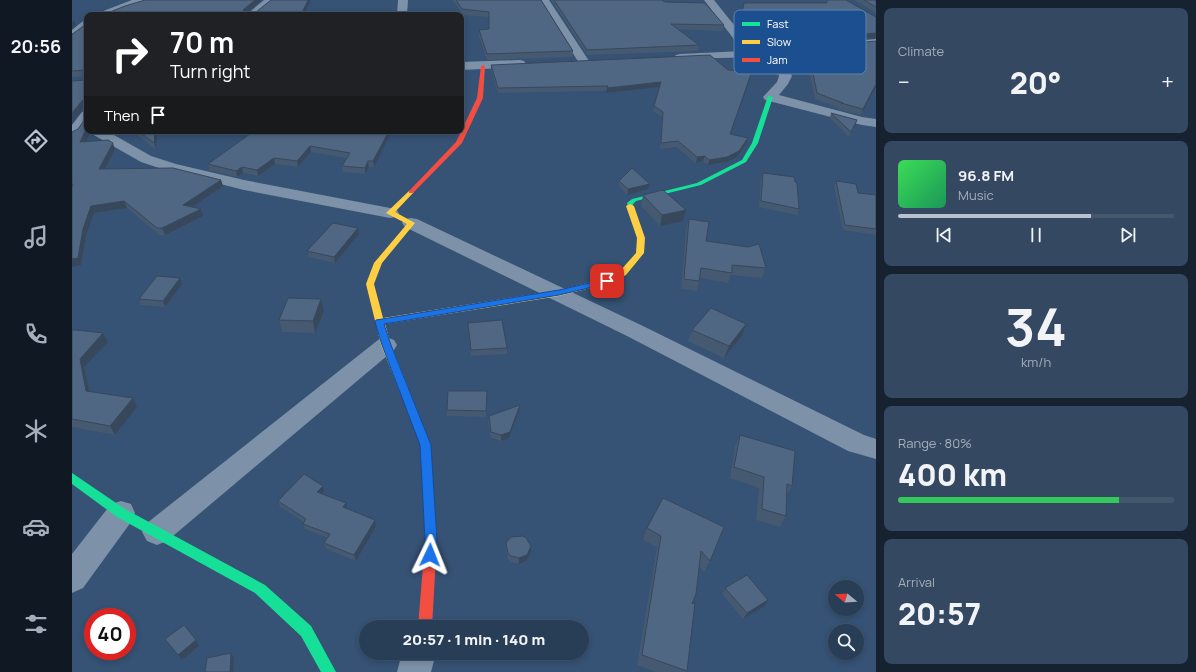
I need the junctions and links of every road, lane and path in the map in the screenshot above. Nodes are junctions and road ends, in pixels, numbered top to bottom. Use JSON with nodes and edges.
{"nodes":[{"id":1,"x":140,"y":0,"type":"edge"},
{"id":2,"x":270,"y":0,"type":"edge"},
{"id":3,"x":403,"y":0,"type":"edge"},
{"id":4,"x":544,"y":0,"type":"edge"},
{"id":5,"x":709,"y":0,"type":"edge"},
{"id":6,"x":110,"y":12,"type":"edge"},
{"id":7,"x":255,"y":12,"type":"edge"},
{"id":8,"x":402,"y":12,"type":"edge"},
{"id":9,"x":84,"y":23,"type":"edge"},
{"id":10,"x":72,"y":25,"type":"edge"},
{"id":11,"x":84,"y":25,"type":"edge"},
{"id":12,"x":734,"y":32,"type":"edge"},
{"id":13,"x":72,"y":35,"type":"edge"},
{"id":14,"x":876,"y":42,"type":"edge"},
{"id":15,"x":866,"y":43,"type":"edge"},
{"id":16,"x":734,"y":55,"type":"edge"},
{"id":17,"x":667,"y":58,"type":"edge"},
{"id":18,"x":568,"y":62,"type":"edge"},
{"id":19,"x":530,"y":64,"type":"edge"},
{"id":20,"x":464,"y":66,"type":"edge"},
{"id":21,"x":483,"y":66,"type":"junction"},
{"id":22,"x":785,"y":74,"type":"edge"},
{"id":23,"x":770,"y":97,"type":"junction"},
{"id":24,"x":84,"y":122,"type":"edge"},
{"id":25,"x":876,"y":123,"type":"edge"},
{"id":26,"x":464,"y":133,"type":"edge"},
{"id":27,"x":72,"y":134,"type":"edge"},
{"id":28,"x":102,"y":134,"type":"edge"},
{"id":29,"x":464,"y":134,"type":"edge"},
{"id":30,"x":390,"y":212,"type":"junction"},
{"id":31,"x":411,"y":223,"type":"junction"},
{"id":32,"x":559,"y":292,"type":"junction"},
{"id":33,"x":383,"y":333,"type":"junction"},
{"id":34,"x":876,"y":449,"type":"edge"},
{"id":35,"x":72,"y":478,"type":"edge"},
{"id":36,"x":121,"y":513,"type":"junction"},
{"id":37,"x":157,"y":532,"type":"junction"},
{"id":38,"x":72,"y":578,"type":"edge"},
{"id":39,"x":425,"y":620,"type":"edge"},
{"id":40,"x":417,"y":660,"type":"edge"},
{"id":41,"x":330,"y":672,"type":"edge"},
{"id":42,"x":414,"y":672,"type":"edge"}],
"edges":[{"from":1,"to":6,"type":"street"},
{"from":2,"to":7,"type":"street"},
{"from":3,"to":8,"type":"street"},
{"from":4,"to":18,"type":"street"},
{"from":5,"to":12,"type":"street"},
{"from":9,"to":10,"type":"street"},
{"from":11,"to":13,"type":"street"},
{"from":14,"to":15,"type":"street"},
{"from":16,"to":17,"type":"street"},
{"from":19,"to":21,"type":"street"},
{"from":20,"to":21,"type":"street"},
{"from":21,"to":26,"type":"street"},
{"from":22,"to":23,"type":"street"},
{"from":23,"to":25,"type":"street"},
{"from":23,"to":32,"type":"street"},
{"from":24,"to":27,"type":"street"},
{"from":28,"to":30,"type":"street"},
{"from":29,"to":30,"type":"street"},
{"from":30,"to":31,"type":"street"},
{"from":31,"to":32,"type":"street"},
{"from":31,"to":33,"type":"street"},
{"from":32,"to":33,"type":"street"},
{"from":32,"to":34,"type":"street"},
{"from":33,"to":37,"type":"street"},
{"from":33,"to":39,"type":"street"},
{"from":35,"to":36,"type":"street"},
{"from":36,"to":37,"type":"street"},
{"from":36,"to":38,"type":"street"},
{"from":37,"to":41,"type":"street"},
{"from":40,"to":42,"type":"street"}]}
